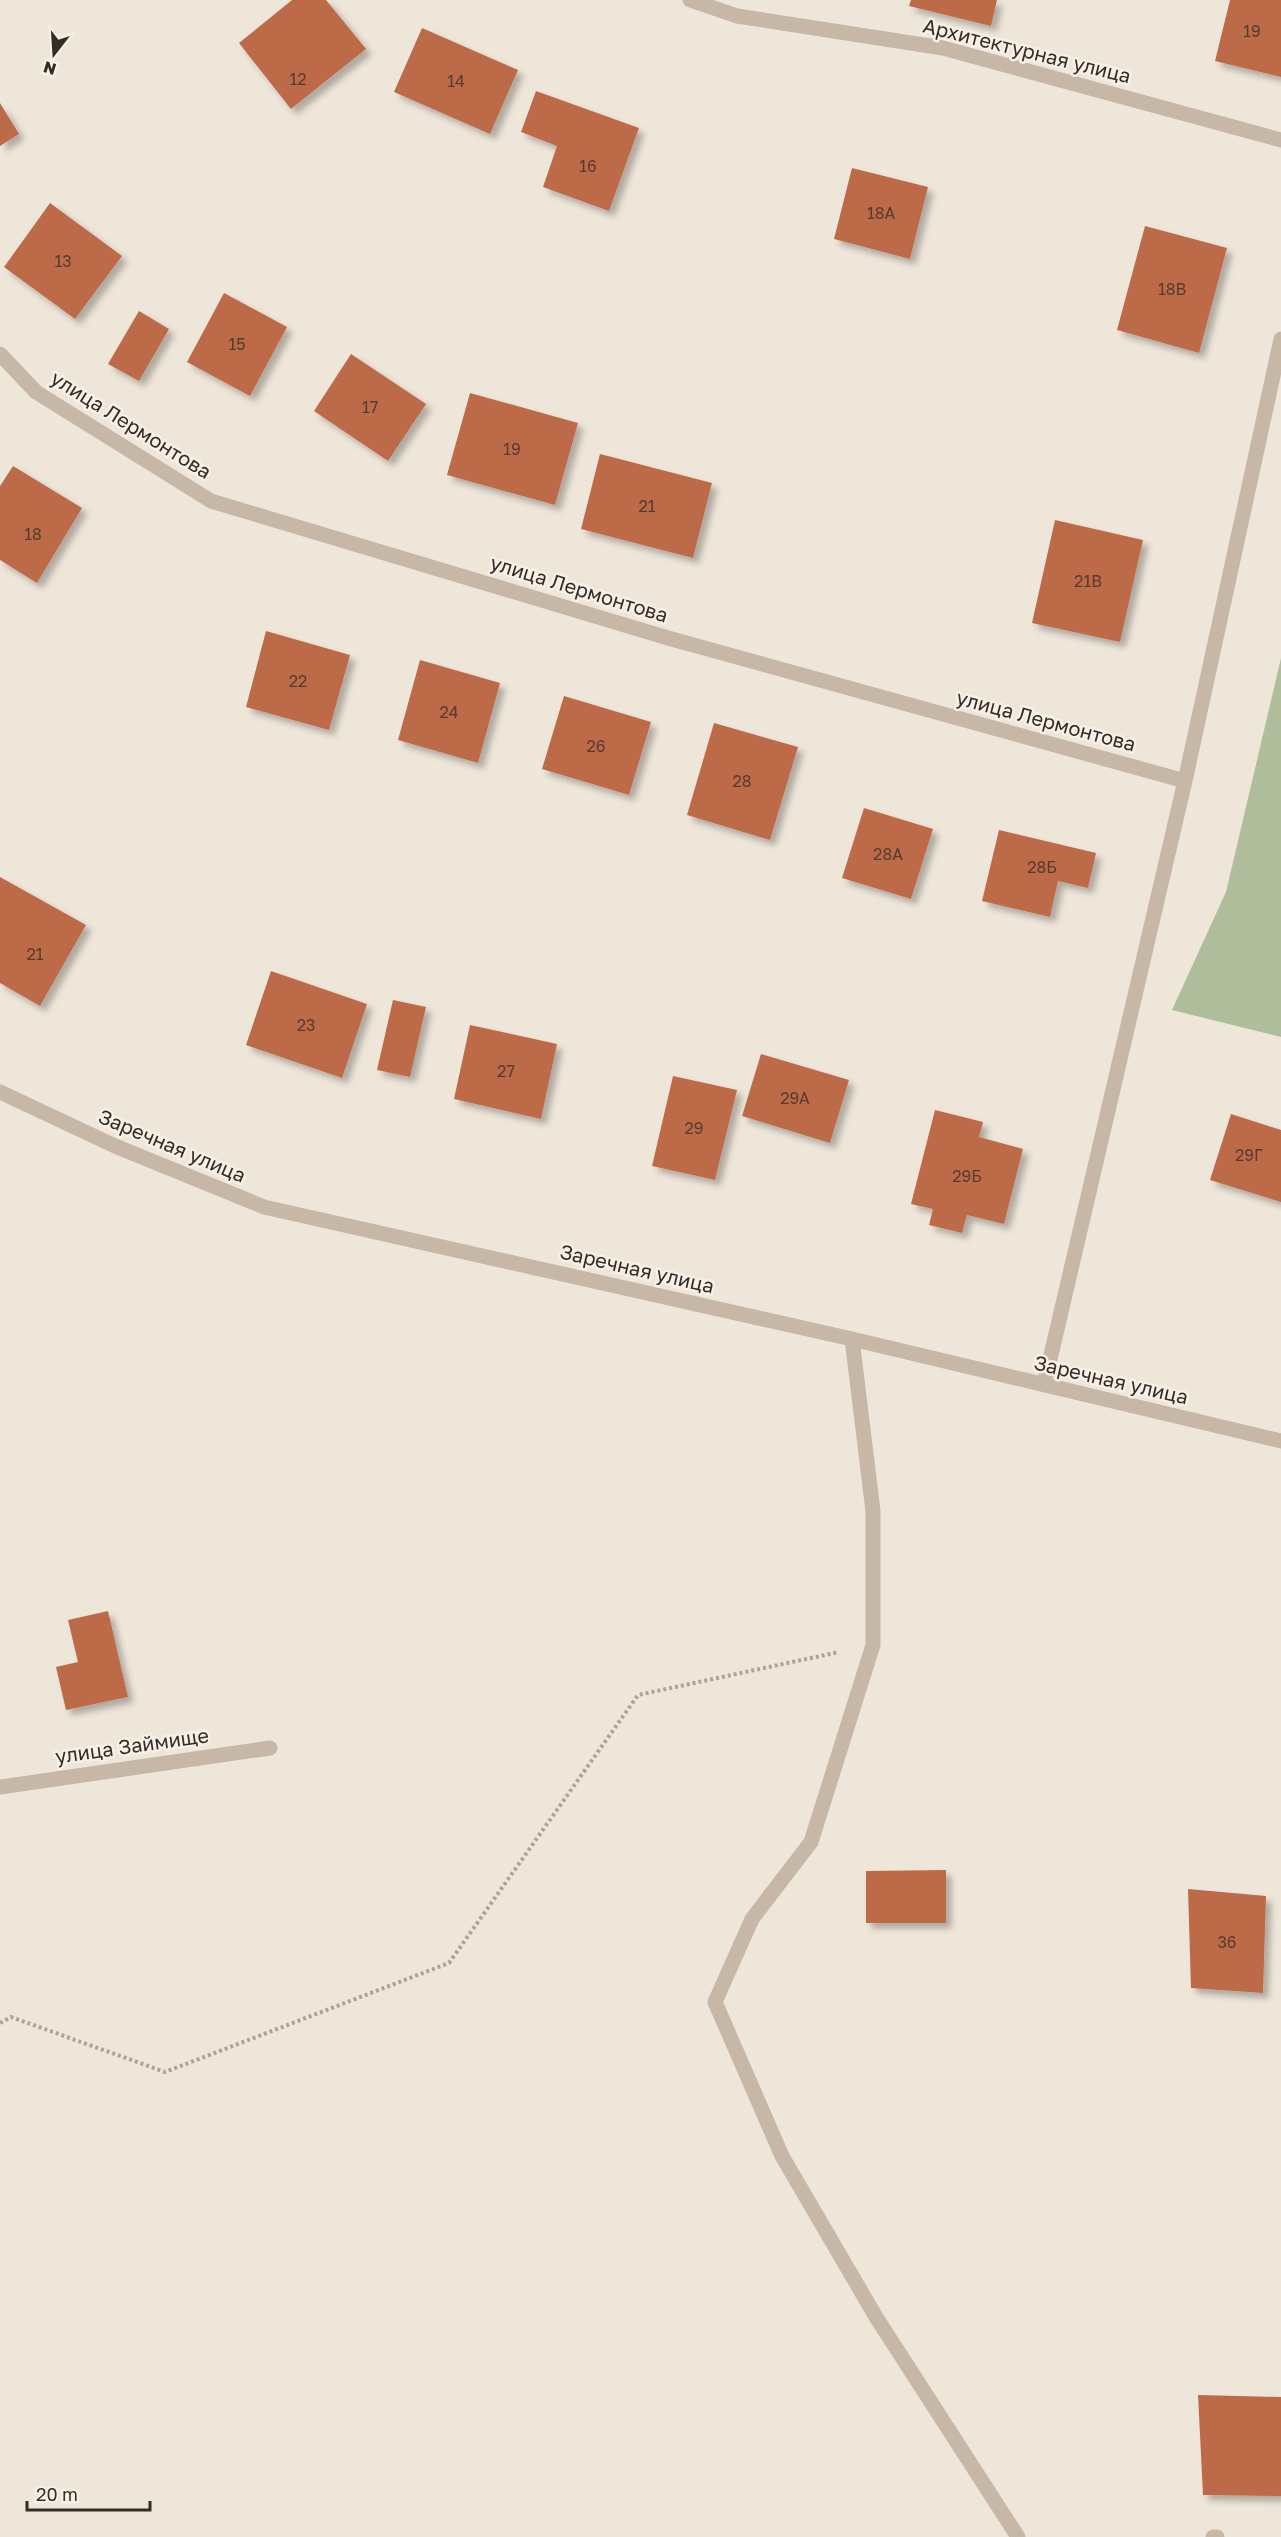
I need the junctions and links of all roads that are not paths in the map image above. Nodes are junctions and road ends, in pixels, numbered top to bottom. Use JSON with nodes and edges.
{"nodes":[{"id":1,"x":690,"y":0,"type":"edge"},
{"id":2,"x":1281,"y":140,"type":"edge"},
{"id":3,"x":1281,"y":339,"type":"edge"},
{"id":4,"x":0,"y":354,"type":"edge"},
{"id":5,"x":1185,"y":781,"type":"junction"},
{"id":6,"x":0,"y":1092,"type":"edge"},
{"id":7,"x":852,"y":1340,"type":"junction"},
{"id":8,"x":1044,"y":1385,"type":"junction"},
{"id":9,"x":1281,"y":1441,"type":"edge"},
{"id":10,"x":270,"y":1748,"type":"dead end"},
{"id":11,"x":0,"y":1787,"type":"edge"},
{"id":12,"x":1018,"y":2537,"type":"edge"}],
"edges":[{"from":1,"to":2,"type":"street","name":"Архитектурная улица"},
{"from":3,"to":5,"type":"street"},
{"from":4,"to":5,"type":"street","name":"улица Лермонтова"},
{"from":5,"to":8,"type":"street"},
{"from":6,"to":7,"type":"street","name":"Заречная улица"},
{"from":7,"to":8,"type":"street","name":"Заречная улица"},
{"from":7,"to":12,"type":"street"},
{"from":8,"to":9,"type":"street","name":"Заречная улица"},
{"from":10,"to":11,"type":"street","name":"улица Займище"}]}
